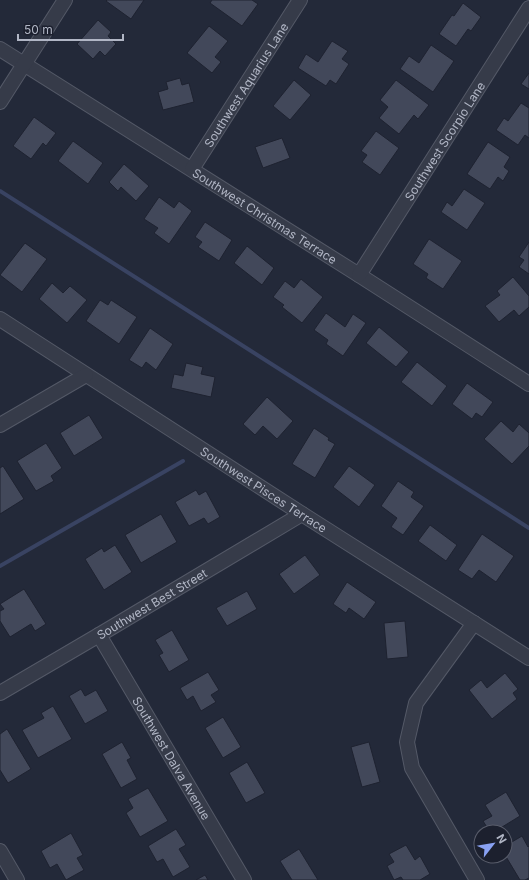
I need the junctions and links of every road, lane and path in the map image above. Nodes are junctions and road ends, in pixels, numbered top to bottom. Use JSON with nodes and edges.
{"nodes":[{"id":1,"x":65,"y":0,"type":"edge"},
{"id":2,"x":300,"y":0,"type":"edge"},
{"id":3,"x":529,"y":8,"type":"edge"},
{"id":4,"x":0,"y":49,"type":"edge"},
{"id":5,"x":25,"y":65,"type":"junction"},
{"id":6,"x":0,"y":102,"type":"edge"},
{"id":7,"x":192,"y":169,"type":"junction"},
{"id":8,"x":359,"y":274,"type":"junction"},
{"id":9,"x":0,"y":319,"type":"edge"},
{"id":10,"x":86,"y":375,"type":"junction"},
{"id":11,"x":528,"y":381,"type":"edge"},
{"id":12,"x":0,"y":426,"type":"edge"},
{"id":13,"x":302,"y":514,"type":"junction"},
{"id":14,"x":474,"y":623,"type":"junction"},
{"id":15,"x":100,"y":635,"type":"junction"},
{"id":16,"x":529,"y":658,"type":"edge"},
{"id":17,"x":0,"y":693,"type":"edge"},
{"id":18,"x":0,"y":851,"type":"edge"},
{"id":19,"x":17,"y":880,"type":"edge"},
{"id":20,"x":244,"y":880,"type":"edge"},
{"id":21,"x":477,"y":880,"type":"edge"}],
"edges":[{"from":1,"to":5,"type":"street"},
{"from":2,"to":7,"type":"street","name":"Southwest Aquarius Lane"},
{"from":3,"to":8,"type":"street","name":"Southwest Scorpio Lane"},
{"from":4,"to":5,"type":"street","name":"Southwest Christmas Terrace"},
{"from":5,"to":6,"type":"street"},
{"from":5,"to":7,"type":"street","name":"Southwest Christmas Terrace"},
{"from":7,"to":8,"type":"street","name":"Southwest Christmas Terrace"},
{"from":8,"to":11,"type":"street","name":"Southwest Christmas Terrace"},
{"from":9,"to":10,"type":"street","name":"Southwest Pisces Terrace"},
{"from":10,"to":12,"type":"street"},
{"from":10,"to":13,"type":"street","name":"Southwest Pisces Terrace"},
{"from":13,"to":14,"type":"street","name":"Southwest Pisces Terrace"},
{"from":13,"to":15,"type":"street","name":"Southwest Best Street"},
{"from":14,"to":16,"type":"street","name":"Southwest Pisces Terrace"},
{"from":14,"to":21,"type":"street"},
{"from":15,"to":17,"type":"street","name":"Southwest Best Street"},
{"from":15,"to":20,"type":"street","name":"Southwest Dalva Avenue"},
{"from":18,"to":19,"type":"street"}]}
